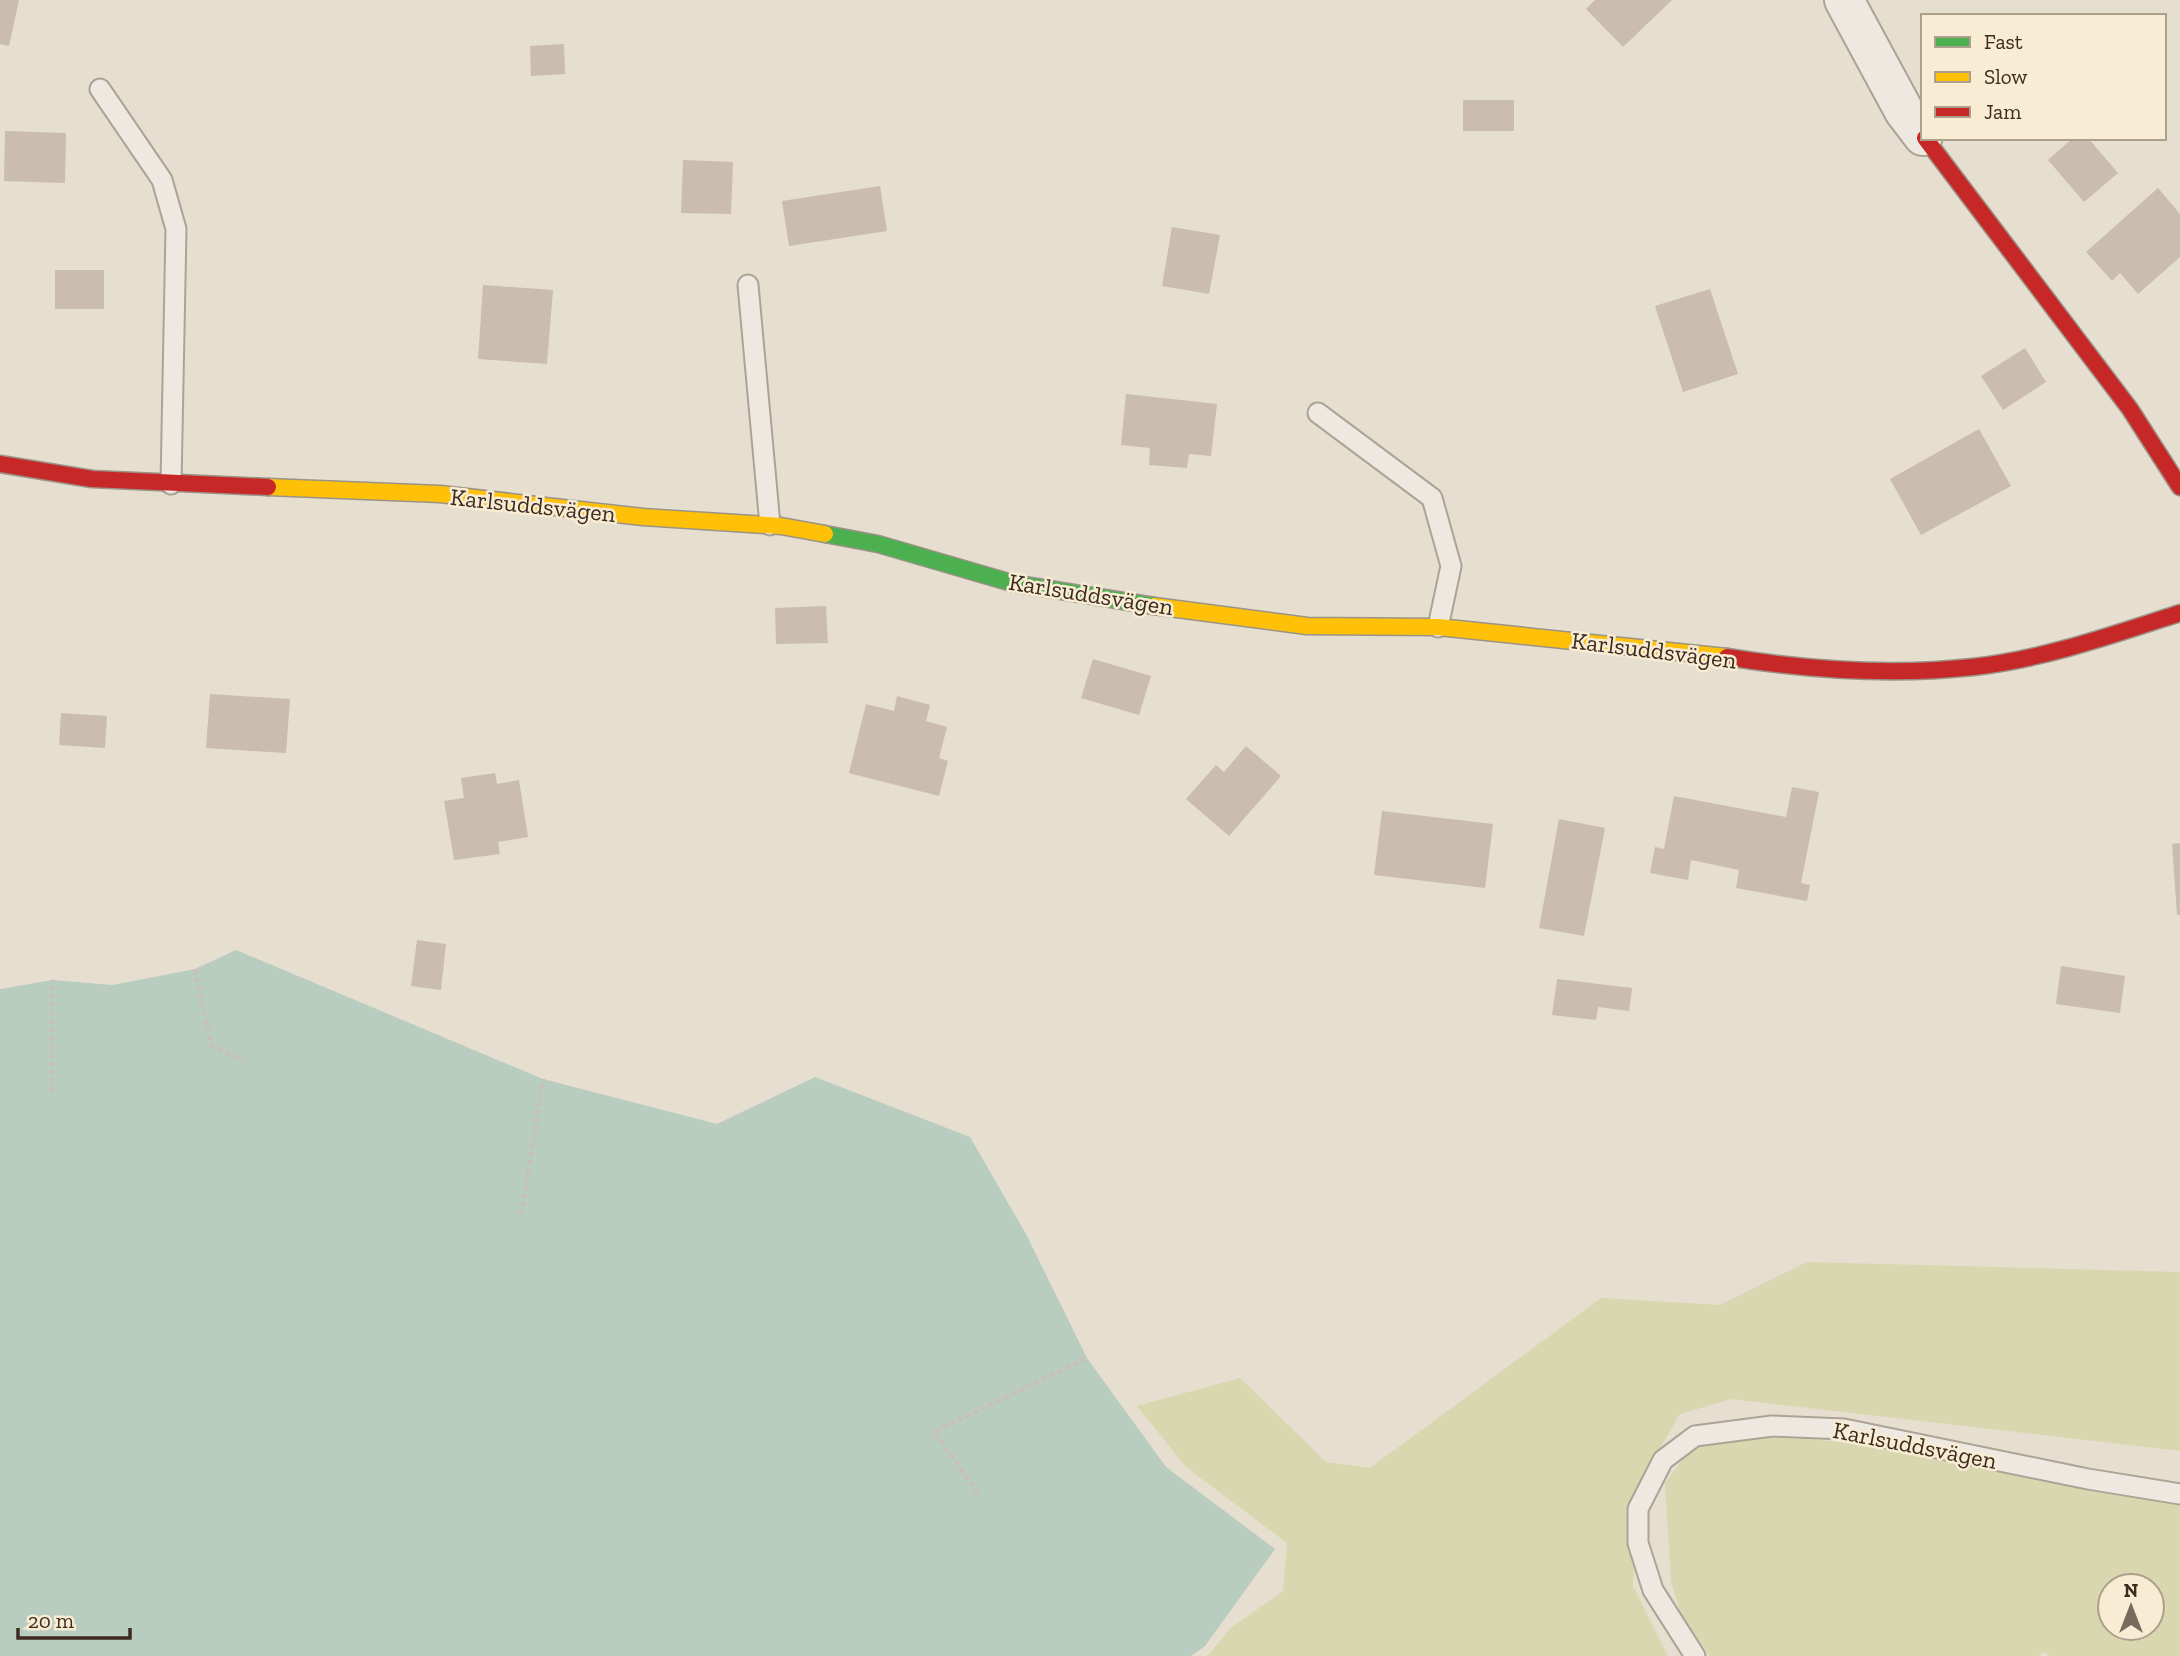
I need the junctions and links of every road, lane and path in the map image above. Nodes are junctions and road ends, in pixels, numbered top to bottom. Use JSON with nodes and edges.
{"nodes":[{"id":1,"x":1844,"y":0,"type":"edge"},
{"id":2,"x":100,"y":89,"type":"dead end"},
{"id":3,"x":1921,"y":133,"type":"edge"},
{"id":4,"x":1926,"y":140,"type":"edge"},
{"id":5,"x":748,"y":285,"type":"dead end"},
{"id":6,"x":1318,"y":414,"type":"dead end"},
{"id":7,"x":0,"y":464,"type":"edge"},
{"id":8,"x":171,"y":484,"type":"junction"},
{"id":9,"x":2180,"y":487,"type":"edge"},
{"id":10,"x":770,"y":525,"type":"junction"},
{"id":11,"x":2180,"y":613,"type":"edge"},
{"id":12,"x":1438,"y":627,"type":"junction"},
{"id":13,"x":195,"y":969,"type":"dead end"},
{"id":14,"x":53,"y":981,"type":"dead end"},
{"id":15,"x":242,"y":1061,"type":"dead end"},
{"id":16,"x":543,"y":1079,"type":"dead end"},
{"id":17,"x":51,"y":1092,"type":"dead end"},
{"id":18,"x":522,"y":1214,"type":"dead end"},
{"id":19,"x":1087,"y":1358,"type":"dead end"},
{"id":20,"x":978,"y":1493,"type":"dead end"},
{"id":21,"x":2180,"y":1494,"type":"edge"},
{"id":22,"x":1695,"y":1656,"type":"edge"}],
"edges":[{"from":1,"to":3,"type":"street"},
{"from":2,"to":8,"type":"lane"},
{"from":4,"to":9,"type":"street"},
{"from":5,"to":10,"type":"lane"},
{"from":6,"to":12,"type":"lane"},
{"from":7,"to":8,"type":"street","name":"Karlsuddsvägen"},
{"from":8,"to":10,"type":"street","name":"Karlsuddsvägen"},
{"from":10,"to":12,"type":"street","name":"Karlsuddsvägen"},
{"from":11,"to":12,"type":"street","name":"Karlsuddsvägen"},
{"from":13,"to":15,"type":"path"},
{"from":14,"to":17,"type":"path"},
{"from":16,"to":18,"type":"path"},
{"from":19,"to":20,"type":"path"},
{"from":21,"to":22,"type":"lane","name":"Karlsuddsvägen"}]}
